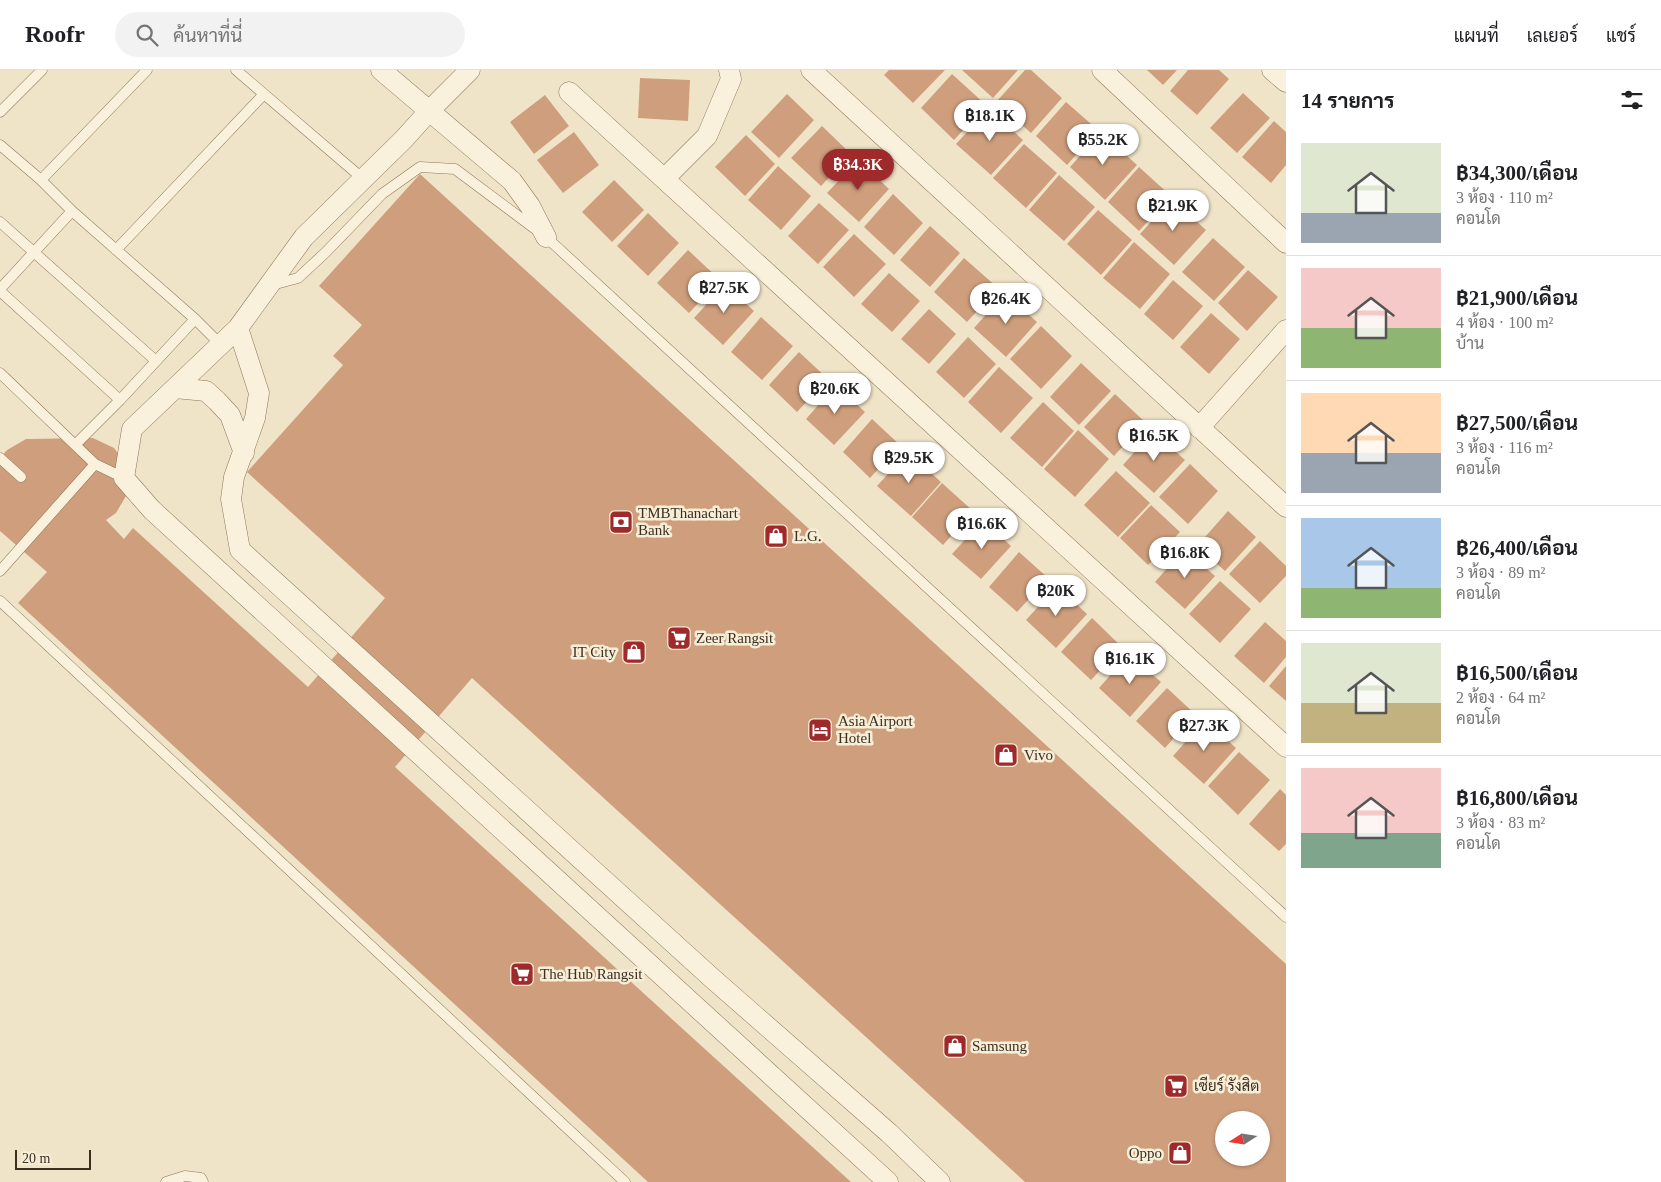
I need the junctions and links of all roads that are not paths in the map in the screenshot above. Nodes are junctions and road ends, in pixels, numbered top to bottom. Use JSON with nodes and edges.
{"nodes":[{"id":1,"x":42,"y":70,"type":"edge"},
{"id":2,"x":147,"y":70,"type":"edge"},
{"id":3,"x":236,"y":70,"type":"edge"},
{"id":4,"x":382,"y":70,"type":"edge"},
{"id":5,"x":470,"y":70,"type":"edge"},
{"id":6,"x":729,"y":70,"type":"edge"},
{"id":7,"x":811,"y":70,"type":"edge"},
{"id":8,"x":1102,"y":70,"type":"edge"},
{"id":9,"x":1272,"y":70,"type":"edge"},
{"id":10,"x":1286,"y":82,"type":"edge"},
{"id":11,"x":569,"y":92,"type":"dead end"},
{"id":12,"x":264,"y":94,"type":"junction"},
{"id":13,"x":430,"y":110,"type":"junction"},
{"id":14,"x":0,"y":112,"type":"edge"},
{"id":15,"x":0,"y":145,"type":"edge"},
{"id":16,"x":362,"y":178,"type":"junction"},
{"id":17,"x":665,"y":178,"type":"junction"},
{"id":18,"x":41,"y":180,"type":"junction"},
{"id":19,"x":72,"y":210,"type":"junction"},
{"id":20,"x":0,"y":222,"type":"edge"},
{"id":21,"x":546,"y":237,"type":"junction"},
{"id":22,"x":1286,"y":243,"type":"edge"},
{"id":23,"x":116,"y":250,"type":"junction"},
{"id":24,"x":33,"y":252,"type":"junction"},
{"id":25,"x":268,"y":286,"type":"junction"},
{"id":26,"x":0,"y":290,"type":"edge"},
{"id":27,"x":195,"y":319,"type":"junction"},
{"id":28,"x":238,"y":328,"type":"junction"},
{"id":29,"x":1286,"y":330,"type":"edge"},
{"id":30,"x":220,"y":344,"type":"junction"},
{"id":31,"x":156,"y":361,"type":"junction"},
{"id":32,"x":0,"y":373,"type":"edge"},
{"id":33,"x":175,"y":388,"type":"junction"},
{"id":34,"x":120,"y":400,"type":"junction"},
{"id":35,"x":1199,"y":428,"type":"junction"},
{"id":36,"x":75,"y":445,"type":"junction"},
{"id":37,"x":244,"y":453,"type":"junction"},
{"id":38,"x":0,"y":458,"type":"edge"},
{"id":39,"x":95,"y":464,"type":"junction"},
{"id":40,"x":21,"y":477,"type":"dead end"},
{"id":41,"x":124,"y":478,"type":"junction"},
{"id":42,"x":1286,"y":507,"type":"edge"},
{"id":43,"x":0,"y":571,"type":"edge"},
{"id":44,"x":0,"y":602,"type":"edge"},
{"id":45,"x":1286,"y":746,"type":"edge"},
{"id":46,"x":1286,"y":917,"type":"edge"},
{"id":47,"x":166,"y":1182,"type":"edge"},
{"id":48,"x":203,"y":1182,"type":"edge"},
{"id":49,"x":624,"y":1182,"type":"edge"},
{"id":50,"x":888,"y":1182,"type":"edge"},
{"id":51,"x":940,"y":1182,"type":"edge"}],
"edges":[{"from":1,"to":14,"type":"lane"},
{"from":2,"to":18,"type":"lane"},
{"from":3,"to":12,"type":"lane"},
{"from":4,"to":13,"type":"street"},
{"from":5,"to":13,"type":"street"},
{"from":6,"to":17,"type":"street"},
{"from":7,"to":35,"type":"street"},
{"from":8,"to":22,"type":"street"},
{"from":9,"to":10,"type":"street"},
{"from":11,"to":17,"type":"street"},
{"from":12,"to":16,"type":"lane"},
{"from":12,"to":23,"type":"lane"},
{"from":13,"to":16,"type":"street"},
{"from":13,"to":21,"type":"street"},
{"from":15,"to":18,"type":"lane"},
{"from":16,"to":25,"type":"street"},
{"from":17,"to":45,"type":"street"},
{"from":18,"to":19,"type":"lane"},
{"from":19,"to":23,"type":"lane"},
{"from":19,"to":24,"type":"lane"},
{"from":20,"to":24,"type":"lane"},
{"from":21,"to":25,"type":"lane"},
{"from":21,"to":46,"type":"lane"},
{"from":23,"to":27,"type":"lane"},
{"from":24,"to":26,"type":"lane"},
{"from":24,"to":31,"type":"lane"},
{"from":25,"to":28,"type":"street"},
{"from":26,"to":34,"type":"lane"},
{"from":27,"to":30,"type":"lane"},
{"from":27,"to":31,"type":"lane"},
{"from":28,"to":30,"type":"street"},
{"from":28,"to":37,"type":"street"},
{"from":29,"to":35,"type":"street"},
{"from":30,"to":33,"type":"street"},
{"from":31,"to":34,"type":"lane"},
{"from":32,"to":36,"type":"lane"},
{"from":33,"to":37,"type":"street"},
{"from":33,"to":41,"type":"street"},
{"from":34,"to":36,"type":"lane"},
{"from":35,"to":42,"type":"street"},
{"from":36,"to":39,"type":"lane"},
{"from":37,"to":51,"type":"street"},
{"from":38,"to":40,"type":"lane"},
{"from":39,"to":41,"type":"lane"},
{"from":39,"to":43,"type":"lane"},
{"from":41,"to":50,"type":"street"},
{"from":44,"to":49,"type":"lane"},
{"from":47,"to":48,"type":"lane"}]}
